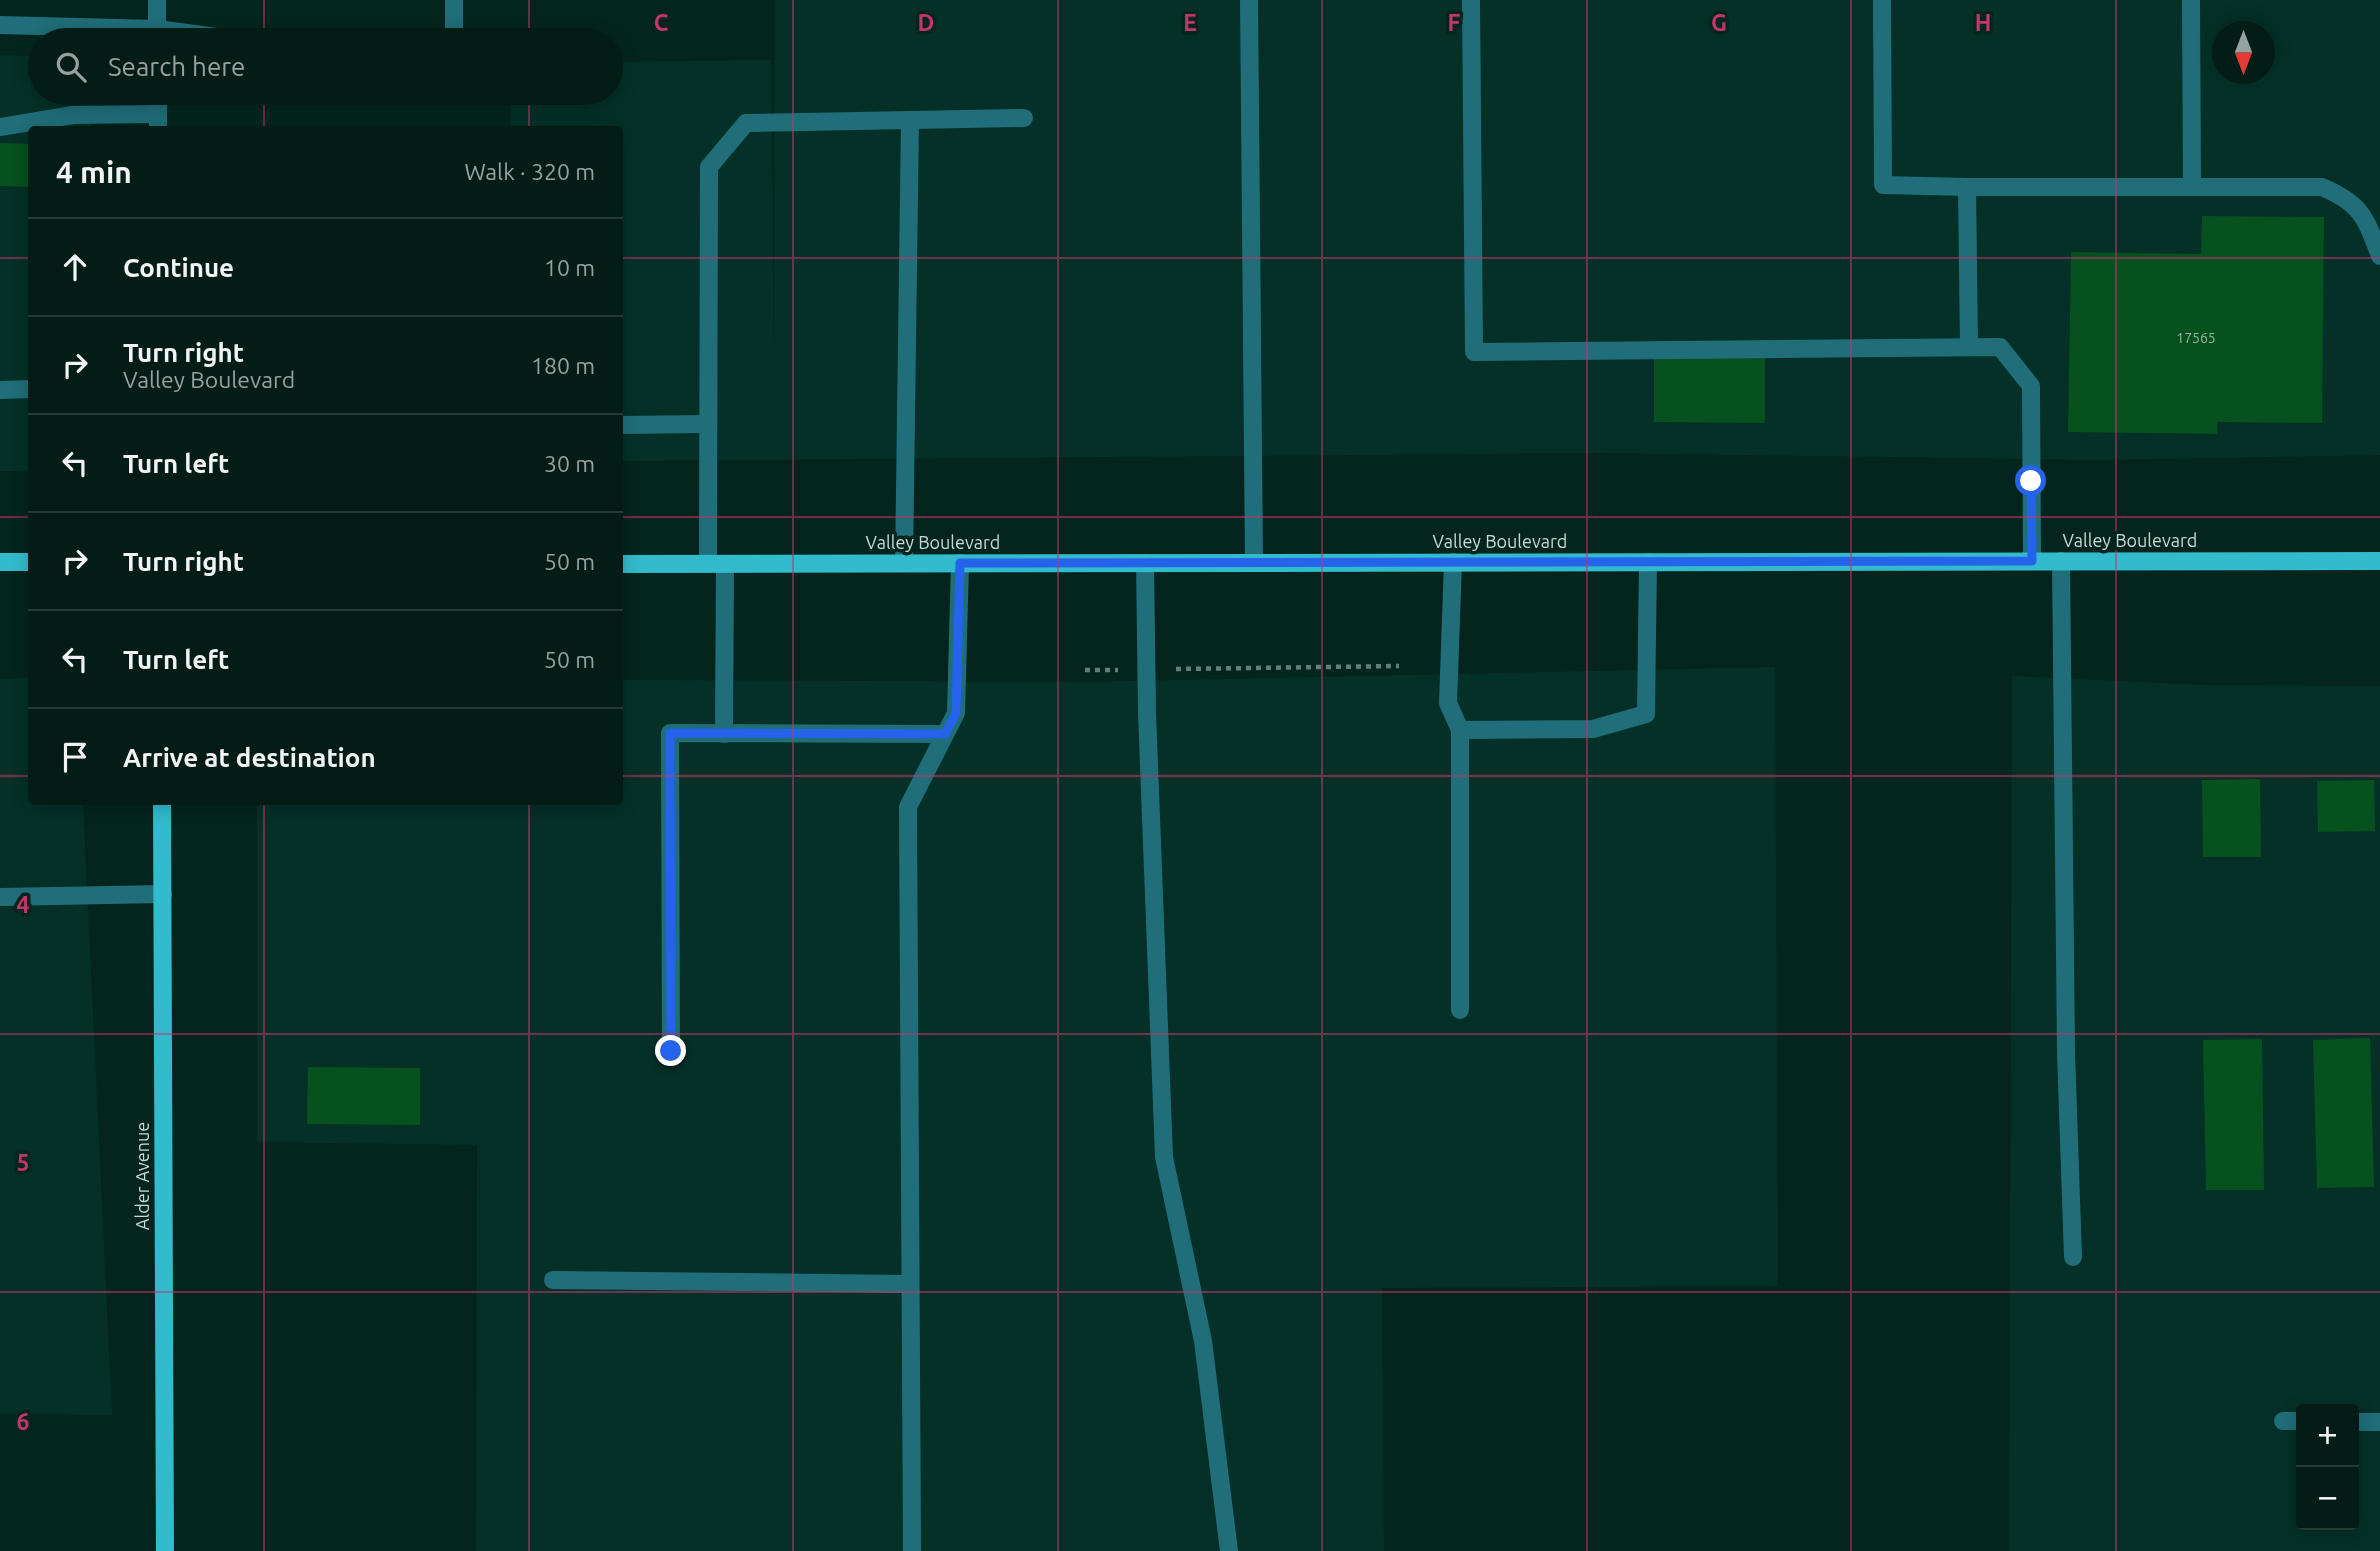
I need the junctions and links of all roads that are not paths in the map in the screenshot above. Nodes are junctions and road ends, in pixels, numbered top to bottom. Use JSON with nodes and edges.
{"nodes":[{"id":1,"x":157,"y":0,"type":"edge"},
{"id":2,"x":454,"y":0,"type":"edge"},
{"id":3,"x":1249,"y":0,"type":"edge"},
{"id":4,"x":1471,"y":0,"type":"edge"},
{"id":5,"x":1882,"y":0,"type":"edge"},
{"id":6,"x":2191,"y":0,"type":"edge"},
{"id":7,"x":0,"y":25,"type":"edge"},
{"id":8,"x":52,"y":28,"type":"edge"},
{"id":9,"x":157,"y":28,"type":"edge"},
{"id":10,"x":454,"y":28,"type":"edge"},
{"id":11,"x":1024,"y":118,"type":"dead end"},
{"id":12,"x":910,"y":120,"type":"junction"},
{"id":13,"x":158,"y":122,"type":"edge"},
{"id":14,"x":0,"y":127,"type":"edge"},
{"id":15,"x":1967,"y":187,"type":"junction"},
{"id":16,"x":2192,"y":187,"type":"junction"},
{"id":17,"x":2380,"y":256,"type":"edge"},
{"id":18,"x":1969,"y":347,"type":"junction"},
{"id":19,"x":28,"y":389,"type":"edge"},
{"id":20,"x":0,"y":390,"type":"edge"},
{"id":21,"x":707,"y":424,"type":"junction"},
{"id":22,"x":623,"y":425,"type":"edge"},
{"id":23,"x":2032,"y":561,"type":"junction"},
{"id":24,"x":2060,"y":561,"type":"junction"},
{"id":25,"x":2380,"y":561,"type":"edge"},
{"id":26,"x":0,"y":562,"type":"edge"},
{"id":27,"x":28,"y":562,"type":"edge"},
{"id":28,"x":1453,"y":562,"type":"junction"},
{"id":29,"x":1648,"y":562,"type":"junction"},
{"id":30,"x":904,"y":563,"type":"junction"},
{"id":31,"x":960,"y":563,"type":"junction"},
{"id":32,"x":1145,"y":563,"type":"junction"},
{"id":33,"x":1254,"y":563,"type":"junction"},
{"id":34,"x":623,"y":564,"type":"edge"},
{"id":35,"x":717,"y":564,"type":"junction"},
{"id":36,"x":1460,"y":730,"type":"junction"},
{"id":37,"x":724,"y":734,"type":"junction"},
{"id":38,"x":945,"y":734,"type":"junction"},
{"id":39,"x":162,"y":805,"type":"edge"},
{"id":40,"x":163,"y":894,"type":"junction"},
{"id":41,"x":0,"y":897,"type":"edge"},
{"id":42,"x":1460,"y":1010,"type":"dead end"},
{"id":43,"x":671,"y":1051,"type":"dead end"},
{"id":44,"x":2073,"y":1257,"type":"dead end"},
{"id":45,"x":553,"y":1280,"type":"dead end"},
{"id":46,"x":910,"y":1284,"type":"junction"},
{"id":47,"x":2283,"y":1421,"type":"dead end"},
{"id":48,"x":2296,"y":1421,"type":"edge"},
{"id":49,"x":2359,"y":1422,"type":"edge"},
{"id":50,"x":2380,"y":1422,"type":"edge"},
{"id":51,"x":165,"y":1551,"type":"edge"},
{"id":52,"x":912,"y":1551,"type":"edge"},
{"id":53,"x":1229,"y":1551,"type":"edge"}],
"edges":[{"from":1,"to":9,"type":"street"},
{"from":2,"to":10,"type":"street"},
{"from":3,"to":33,"type":"street"},
{"from":4,"to":18,"type":"street"},
{"from":5,"to":15,"type":"street"},
{"from":6,"to":16,"type":"street"},
{"from":7,"to":8,"type":"street"},
{"from":11,"to":12,"type":"street"},
{"from":12,"to":21,"type":"street"},
{"from":12,"to":30,"type":"street"},
{"from":13,"to":14,"type":"street"},
{"from":15,"to":16,"type":"street"},
{"from":15,"to":18,"type":"street"},
{"from":16,"to":17,"type":"street"},
{"from":18,"to":23,"type":"street"},
{"from":19,"to":20,"type":"street"},
{"from":21,"to":22,"type":"street"},
{"from":21,"to":35,"type":"street"},
{"from":23,"to":24,"type":"main road","name":"Valley Boulevard"},
{"from":23,"to":29,"type":"main road","name":"Valley Boulevard"},
{"from":24,"to":25,"type":"main road","name":"Valley Boulevard"},
{"from":24,"to":44,"type":"street"},
{"from":26,"to":27,"type":"main road"},
{"from":28,"to":29,"type":"main road","name":"Valley Boulevard"},
{"from":28,"to":33,"type":"main road","name":"Valley Boulevard"},
{"from":28,"to":36,"type":"street"},
{"from":29,"to":36,"type":"street"},
{"from":30,"to":31,"type":"main road","name":"Valley Boulevard"},
{"from":30,"to":35,"type":"main road","name":"Valley Boulevard"},
{"from":31,"to":32,"type":"main road","name":"Valley Boulevard"},
{"from":31,"to":38,"type":"street"},
{"from":32,"to":33,"type":"main road","name":"Valley Boulevard"},
{"from":32,"to":53,"type":"street"},
{"from":34,"to":35,"type":"main road","name":"Valley Boulevard"},
{"from":35,"to":37,"type":"street"},
{"from":36,"to":42,"type":"street"},
{"from":37,"to":38,"type":"street"},
{"from":37,"to":43,"type":"street"},
{"from":38,"to":46,"type":"street"},
{"from":39,"to":40,"type":"main road","name":"Alder Avenue"},
{"from":40,"to":41,"type":"street"},
{"from":40,"to":51,"type":"main road","name":"Alder Avenue"},
{"from":45,"to":46,"type":"street"},
{"from":46,"to":52,"type":"street"},
{"from":47,"to":48,"type":"street"},
{"from":49,"to":50,"type":"street"}]}
